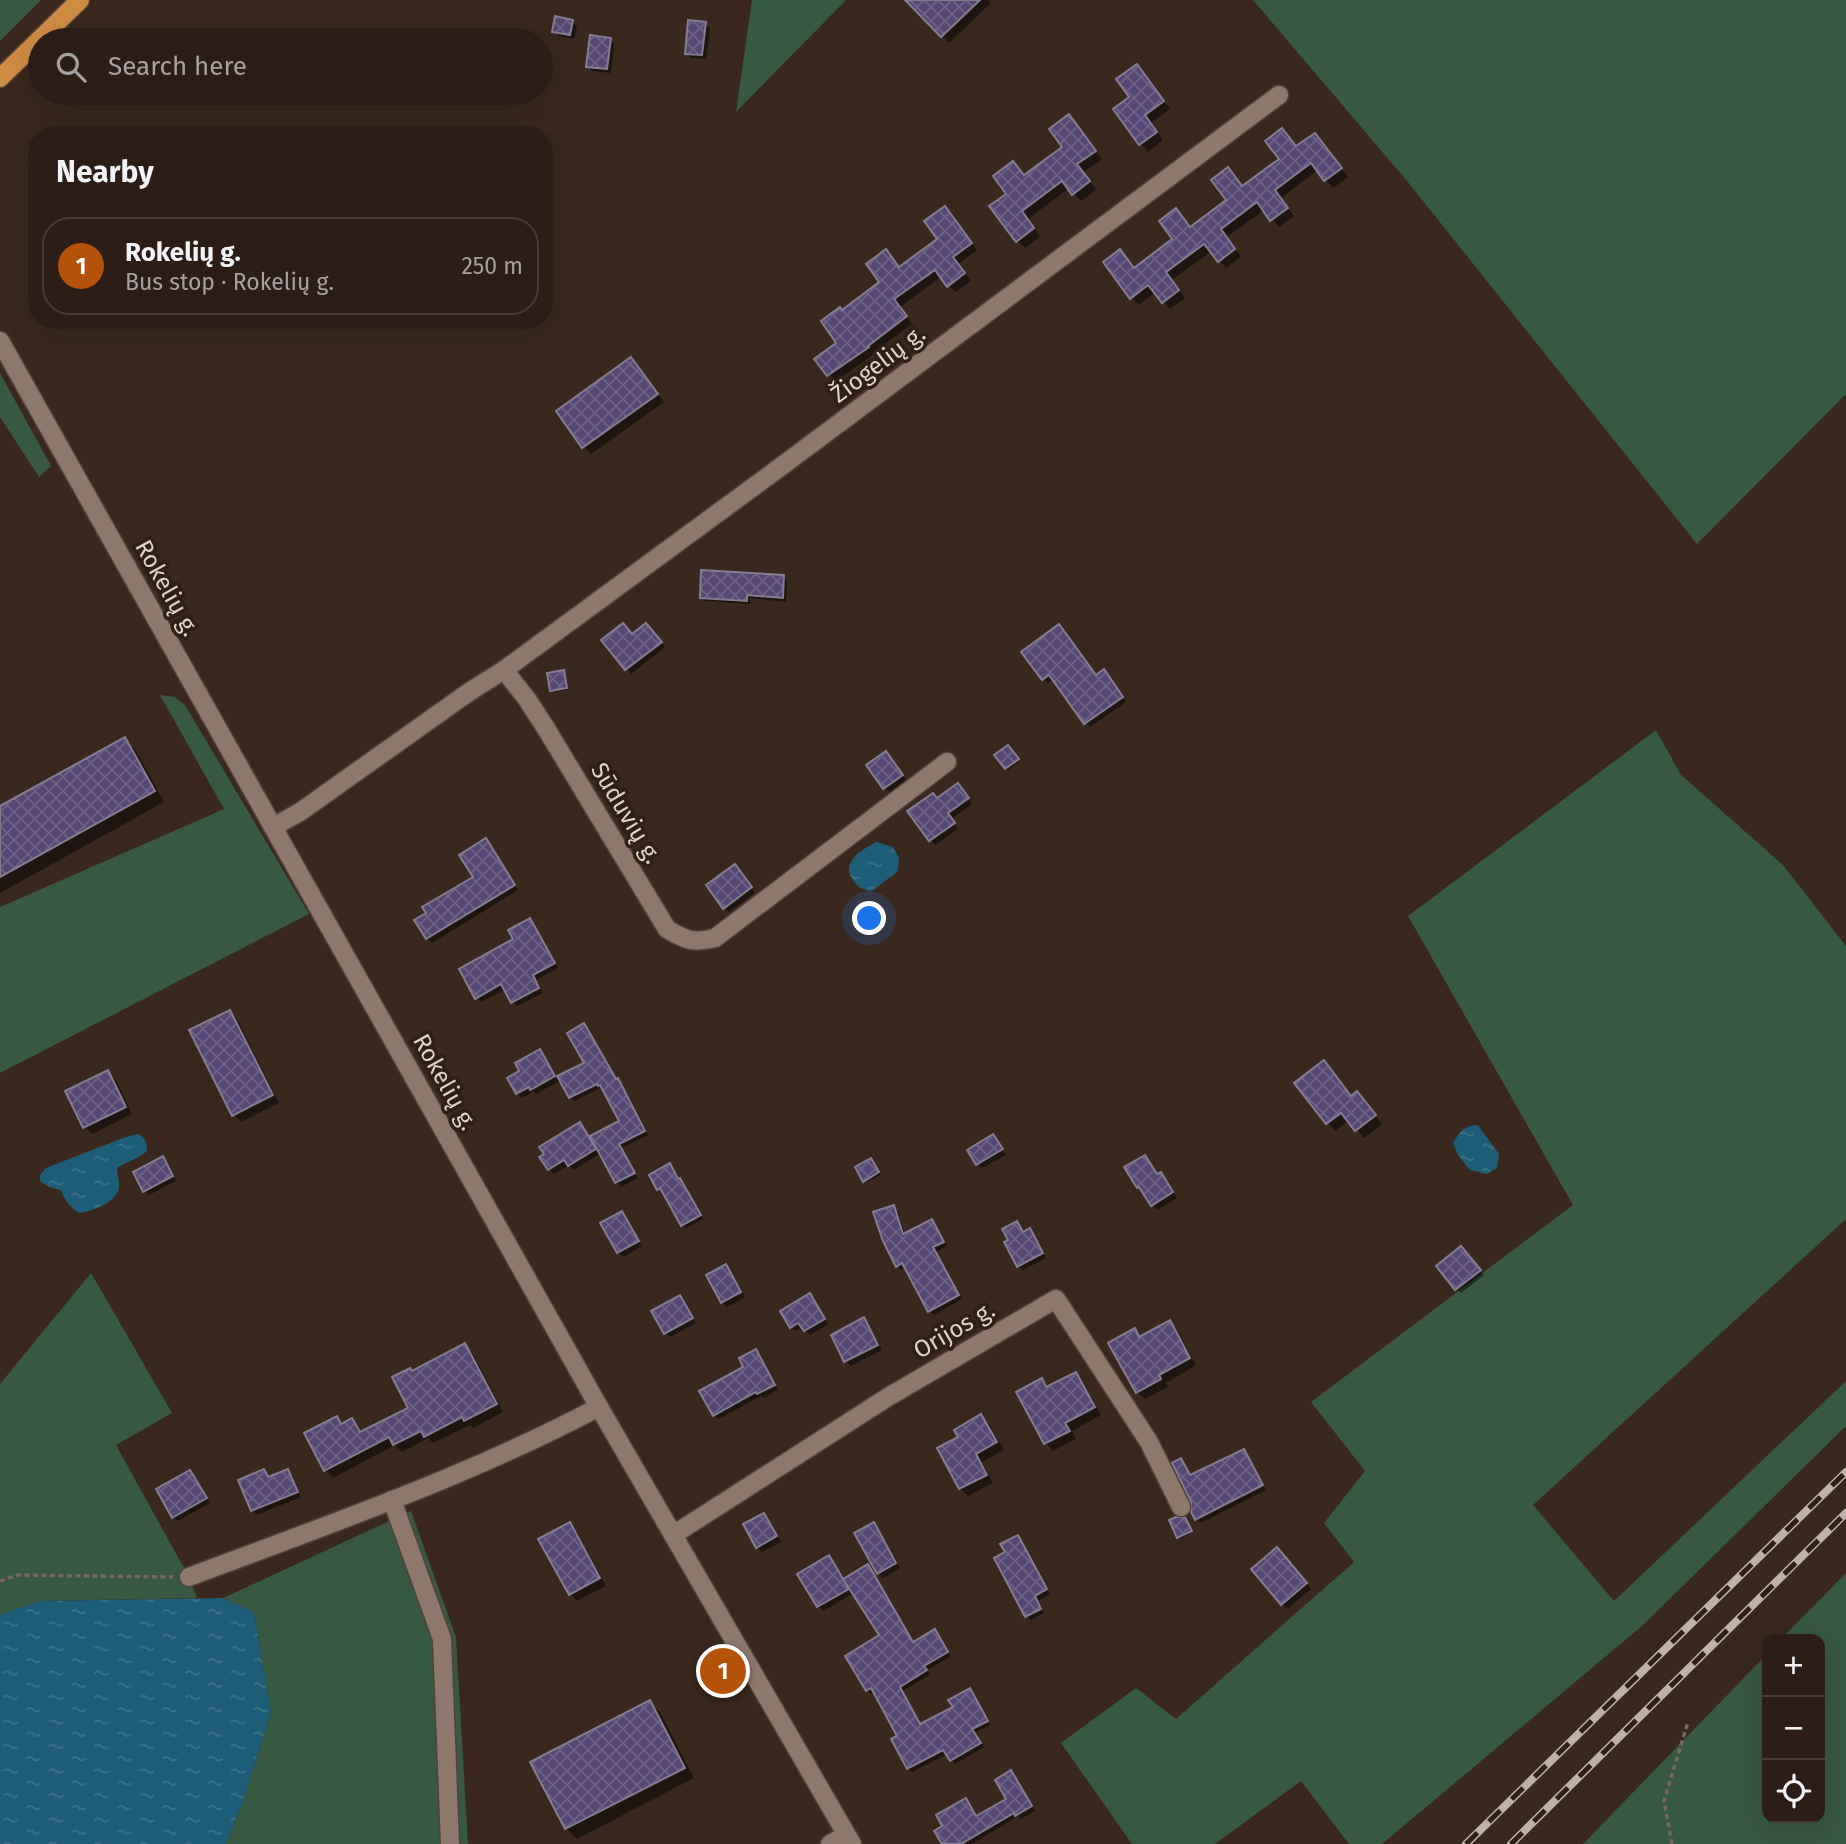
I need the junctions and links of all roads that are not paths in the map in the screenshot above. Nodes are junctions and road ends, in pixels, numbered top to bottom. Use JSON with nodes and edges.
{"nodes":[{"id":1,"x":80,"y":0,"type":"edge"},
{"id":2,"x":51,"y":28,"type":"edge"},
{"id":3,"x":28,"y":51,"type":"edge"},
{"id":4,"x":0,"y":78,"type":"edge"},
{"id":5,"x":1279,"y":95,"type":"dead end"},
{"id":6,"x":0,"y":341,"type":"edge"},
{"id":7,"x":504,"y":670,"type":"junction"},
{"id":8,"x":947,"y":762,"type":"dead end"},
{"id":9,"x":273,"y":827,"type":"junction"},
{"id":10,"x":600,"y":1407,"type":"junction"},
{"id":11,"x":392,"y":1500,"type":"junction"},
{"id":12,"x":1181,"y":1507,"type":"dead end"},
{"id":13,"x":673,"y":1535,"type":"junction"},
{"id":14,"x":189,"y":1577,"type":"road end"},
{"id":15,"x":850,"y":1839,"type":"edge"},
{"id":16,"x":450,"y":1844,"type":"edge"},
{"id":17,"x":830,"y":1844,"type":"edge"}],
"edges":[{"from":1,"to":2,"type":"main road"},
{"from":3,"to":4,"type":"main road"},
{"from":5,"to":7,"type":"street","name":"Žiogelių g."},
{"from":6,"to":9,"type":"street","name":"Rokelių g."},
{"from":7,"to":8,"type":"street","name":"Sūduvių g."},
{"from":7,"to":9,"type":"street"},
{"from":9,"to":10,"type":"street","name":"Rokelių g."},
{"from":10,"to":11,"type":"street"},
{"from":10,"to":13,"type":"street","name":"Rokelių g."},
{"from":11,"to":14,"type":"street"},
{"from":11,"to":16,"type":"street"},
{"from":12,"to":13,"type":"street","name":"Orijos g."},
{"from":13,"to":15,"type":"street","name":"Rokelių g."},
{"from":15,"to":17,"type":"street"}]}
